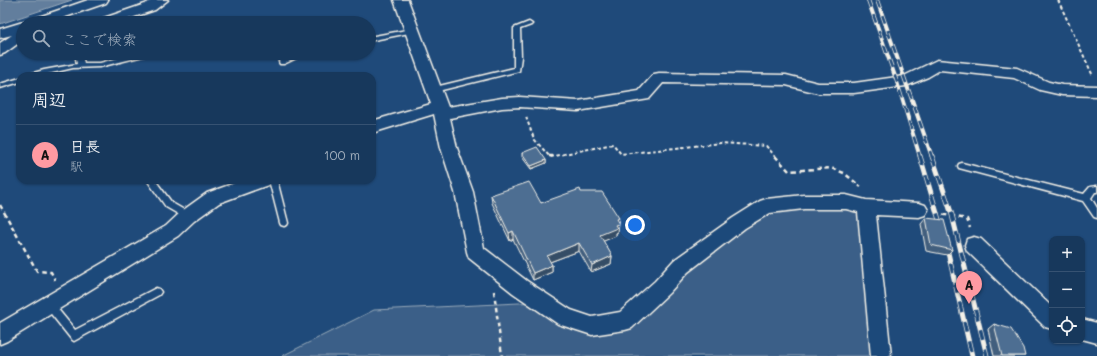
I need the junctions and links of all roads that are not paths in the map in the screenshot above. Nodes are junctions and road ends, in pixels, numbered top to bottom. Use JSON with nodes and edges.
{"nodes":[{"id":1,"x":101,"y":0,"type":"edge"},
{"id":2,"x":161,"y":0,"type":"edge"},
{"id":3,"x":401,"y":0,"type":"edge"},
{"id":4,"x":53,"y":16,"type":"edge"},
{"id":5,"x":124,"y":16,"type":"edge"},
{"id":6,"x":529,"y":24,"type":"dead end"},
{"id":7,"x":16,"y":28,"type":"edge"},
{"id":8,"x":412,"y":31,"type":"junction"},
{"id":9,"x":0,"y":34,"type":"edge"},
{"id":10,"x":376,"y":38,"type":"edge"},
{"id":11,"x":16,"y":39,"type":"edge"},
{"id":12,"x":16,"y":49,"type":"edge"},
{"id":13,"x":2,"y":50,"type":"edge"},
{"id":14,"x":80,"y":60,"type":"edge"},
{"id":15,"x":119,"y":60,"type":"edge"},
{"id":16,"x":287,"y":60,"type":"edge"},
{"id":17,"x":282,"y":62,"type":"dead end"},
{"id":18,"x":81,"y":65,"type":"junction"},
{"id":19,"x":44,"y":72,"type":"edge"},
{"id":20,"x":16,"y":81,"type":"edge"},
{"id":21,"x":1095,"y":85,"type":"edge"},
{"id":22,"x":0,"y":86,"type":"edge"},
{"id":23,"x":434,"y":90,"type":"junction"},
{"id":24,"x":441,"y":111,"type":"junction"},
{"id":25,"x":376,"y":126,"type":"edge"},
{"id":26,"x":962,"y":166,"type":"dead end"},
{"id":27,"x":154,"y":184,"type":"edge"},
{"id":28,"x":251,"y":184,"type":"edge"},
{"id":29,"x":274,"y":184,"type":"edge"},
{"id":30,"x":1097,"y":189,"type":"edge"},
{"id":31,"x":1086,"y":198,"type":"junction"},
{"id":32,"x":866,"y":207,"type":"junction"},
{"id":33,"x":919,"y":210,"type":"road end"},
{"id":34,"x":1097,"y":215,"type":"edge"},
{"id":35,"x":188,"y":216,"type":"junction"},
{"id":36,"x":284,"y":223,"type":"dead end"},
{"id":37,"x":974,"y":245,"type":"road end"},
{"id":38,"x":156,"y":292,"type":"dead end"},
{"id":39,"x":57,"y":300,"type":"junction"},
{"id":40,"x":1049,"y":317,"type":"edge"},
{"id":41,"x":1085,"y":330,"type":"edge"},
{"id":42,"x":1097,"y":333,"type":"edge"},
{"id":43,"x":0,"y":334,"type":"edge"},
{"id":44,"x":881,"y":356,"type":"edge"}],
"edges":[{"from":1,"to":4,"type":"street"},
{"from":2,"to":5,"type":"street"},
{"from":3,"to":8,"type":"street"},
{"from":6,"to":23,"type":"lane"},
{"from":7,"to":9,"type":"street"},
{"from":8,"to":10,"type":"lane"},
{"from":8,"to":23,"type":"street"},
{"from":11,"to":13,"type":"street"},
{"from":12,"to":13,"type":"street"},
{"from":14,"to":18,"type":"lane"},
{"from":15,"to":18,"type":"lane"},
{"from":16,"to":17,"type":"lane"},
{"from":18,"to":19,"type":"lane"},
{"from":20,"to":22,"type":"lane"},
{"from":21,"to":24,"type":"street"},
{"from":23,"to":24,"type":"street"},
{"from":24,"to":25,"type":"street"},
{"from":24,"to":32,"type":"street"},
{"from":26,"to":31,"type":"lane"},
{"from":27,"to":35,"type":"lane"},
{"from":28,"to":35,"type":"street"},
{"from":29,"to":36,"type":"lane"},
{"from":30,"to":31,"type":"lane"},
{"from":31,"to":34,"type":"lane"},
{"from":32,"to":33,"type":"street"},
{"from":32,"to":44,"type":"street"},
{"from":35,"to":39,"type":"street"},
{"from":37,"to":40,"type":"street"},
{"from":38,"to":39,"type":"lane"},
{"from":39,"to":43,"type":"street"},
{"from":41,"to":42,"type":"street"}]}
